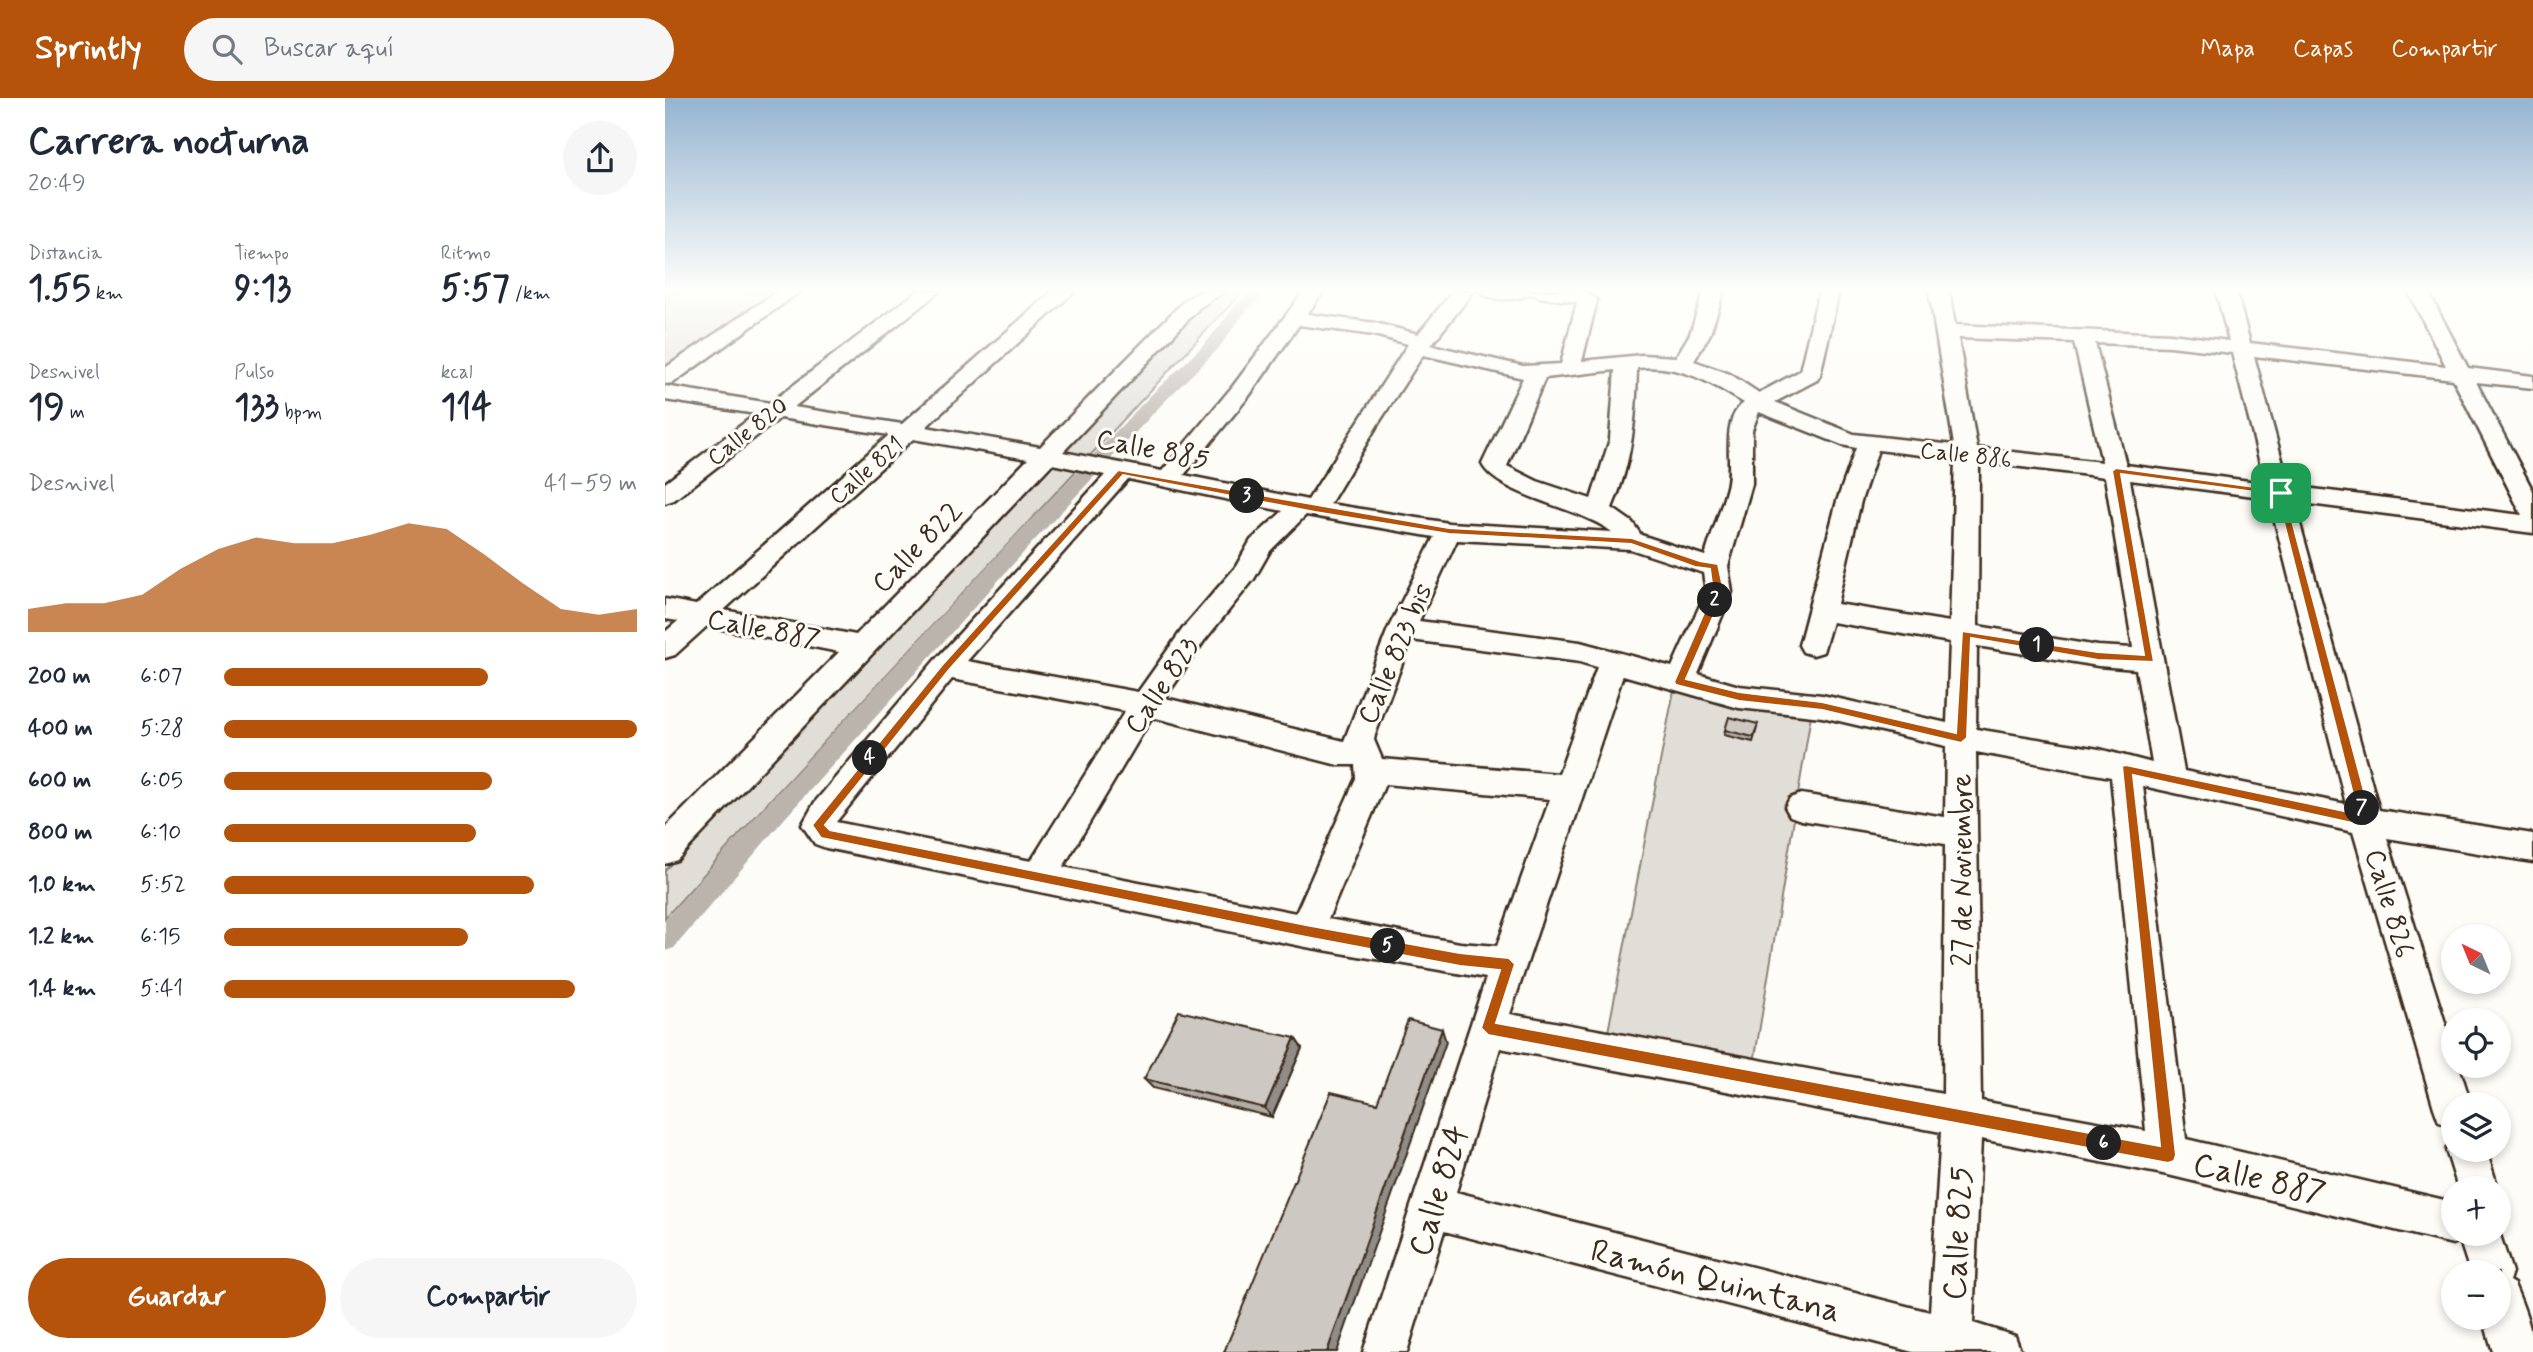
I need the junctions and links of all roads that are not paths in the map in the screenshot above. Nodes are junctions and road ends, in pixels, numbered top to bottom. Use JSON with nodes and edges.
{"nodes":[{"id":1,"x":706,"y":350,"type":"edge"},
{"id":2,"x":853,"y":350,"type":"edge"},
{"id":3,"x":1001,"y":350,"type":"edge"},
{"id":4,"x":1149,"y":350,"type":"edge"},
{"id":5,"x":1271,"y":350,"type":"edge"},
{"id":6,"x":1414,"y":350,"type":"edge"},
{"id":7,"x":1436,"y":350,"type":"edge"},
{"id":8,"x":1575,"y":350,"type":"edge"},
{"id":9,"x":1691,"y":350,"type":"edge"},
{"id":10,"x":1817,"y":350,"type":"edge"},
{"id":11,"x":1950,"y":350,"type":"edge"},
{"id":12,"x":2086,"y":350,"type":"edge"},
{"id":13,"x":2241,"y":350,"type":"edge"},
{"id":14,"x":2254,"y":350,"type":"edge"},
{"id":15,"x":2448,"y":350,"type":"edge"},
{"id":16,"x":1626,"y":363,"type":"junction"},
{"id":17,"x":1682,"y":364,"type":"junction"},
{"id":18,"x":1570,"y":369,"type":"junction"},
{"id":19,"x":1537,"y":372,"type":"junction"},
{"id":20,"x":2461,"y":374,"type":"junction"},
{"id":21,"x":665,"y":378,"type":"edge"},
{"id":22,"x":2533,"y":382,"type":"edge"},
{"id":23,"x":665,"y":393,"type":"edge"},
{"id":24,"x":1759,"y":401,"type":"junction"},
{"id":25,"x":774,"y":410,"type":"junction"},
{"id":26,"x":909,"y":433,"type":"junction"},
{"id":27,"x":1869,"y":443,"type":"junction"},
{"id":28,"x":1967,"y":454,"type":"junction"},
{"id":29,"x":1046,"y":457,"type":"junction"},
{"id":30,"x":1115,"y":471,"type":"junction"},
{"id":31,"x":2116,"y":471,"type":"junction"},
{"id":32,"x":1167,"y":481,"type":"junction"},
{"id":33,"x":2281,"y":493,"type":"junction"},
{"id":34,"x":665,"y":495,"type":"edge"},
{"id":35,"x":1306,"y":508,"type":"junction"},
{"id":36,"x":1598,"y":512,"type":"junction"},
{"id":37,"x":2533,"y":514,"type":"edge"},
{"id":38,"x":2533,"y":525,"type":"edge"},
{"id":39,"x":1449,"y":531,"type":"junction"},
{"id":40,"x":1632,"y":541,"type":"junction"},
{"id":41,"x":1715,"y":566,"type":"junction"},
{"id":42,"x":665,"y":609,"type":"edge"},
{"id":43,"x":1822,"y":611,"type":"junction"},
{"id":44,"x":700,"y":616,"type":"junction"},
{"id":45,"x":1402,"y":629,"type":"junction"},
{"id":46,"x":1966,"y":634,"type":"junction"},
{"id":47,"x":1813,"y":645,"type":"dead end"},
{"id":48,"x":862,"y":646,"type":"junction"},
{"id":49,"x":665,"y":648,"type":"edge"},
{"id":50,"x":2150,"y":659,"type":"junction"},
{"id":51,"x":1613,"y":662,"type":"junction"},
{"id":52,"x":945,"y":667,"type":"junction"},
{"id":53,"x":1680,"y":682,"type":"junction"},
{"id":54,"x":1145,"y":704,"type":"junction"},
{"id":55,"x":1961,"y":738,"type":"junction"},
{"id":56,"x":1369,"y":762,"type":"junction"},
{"id":57,"x":2126,"y":769,"type":"junction"},
{"id":58,"x":2171,"y":781,"type":"junction"},
{"id":59,"x":1570,"y":788,"type":"junction"},
{"id":60,"x":1801,"y":807,"type":"dead end"},
{"id":61,"x":2366,"y":821,"type":"junction"},
{"id":62,"x":1961,"y":833,"type":"junction"},
{"id":63,"x":2533,"y":848,"type":"edge"},
{"id":64,"x":665,"y":850,"type":"edge"},
{"id":65,"x":1039,"y":876,"type":"junction"},
{"id":66,"x":1306,"y":931,"type":"junction"},
{"id":67,"x":1509,"y":964,"type":"junction"},
{"id":68,"x":1488,"y":1028,"type":"junction"},
{"id":69,"x":2448,"y":1092,"type":"edge"},
{"id":70,"x":1962,"y":1115,"type":"junction"},
{"id":71,"x":2168,"y":1155,"type":"junction"},
{"id":72,"x":1432,"y":1207,"type":"junction"},
{"id":73,"x":2441,"y":1220,"type":"edge"},
{"id":74,"x":2508,"y":1330,"type":"edge"},
{"id":75,"x":1951,"y":1346,"type":"edge"},
{"id":76,"x":1385,"y":1352,"type":"edge"},
{"id":77,"x":1999,"y":1352,"type":"edge"},
{"id":78,"x":2515,"y":1352,"type":"edge"}],
"edges":[{"from":1,"to":21,"type":"street"},
{"from":2,"to":25,"type":"street","name":"Calle 820"},
{"from":3,"to":26,"type":"street","name":"Calle 821"},
{"from":4,"to":29,"type":"street","name":"Calle 822"},
{"from":5,"to":32,"type":"street"},
{"from":6,"to":35,"type":"street","name":"Calle 823"},
{"from":7,"to":19,"type":"street","name":"Calle 886"},
{"from":8,"to":18,"type":"street"},
{"from":9,"to":17,"type":"street"},
{"from":10,"to":24,"type":"street"},
{"from":11,"to":28,"type":"street","name":"27 de Noviembre"},
{"from":12,"to":31,"type":"street"},
{"from":13,"to":33,"type":"street","name":"Calle 826"},
{"from":14,"to":20,"type":"street"},
{"from":15,"to":20,"type":"street"},
{"from":16,"to":17,"type":"street","name":"Calle 886"},
{"from":16,"to":18,"type":"street","name":"Calle 886"},
{"from":16,"to":36,"type":"street"},
{"from":17,"to":24,"type":"street","name":"Calle 886"},
{"from":18,"to":19,"type":"street","name":"Calle 886"},
{"from":19,"to":36,"type":"street"},
{"from":20,"to":22,"type":"street"},
{"from":20,"to":37,"type":"street"},
{"from":23,"to":25,"type":"street","name":"Calle 885"},
{"from":24,"to":27,"type":"street","name":"Calle 886"},
{"from":24,"to":41,"type":"street"},
{"from":25,"to":26,"type":"street","name":"Calle 885"},
{"from":25,"to":34,"type":"street","name":"Calle 820"},
{"from":26,"to":29,"type":"street","name":"Calle 885"},
{"from":26,"to":44,"type":"street","name":"Calle 821"},
{"from":27,"to":28,"type":"street","name":"Calle 886"},
{"from":27,"to":43,"type":"street"},
{"from":28,"to":31,"type":"street","name":"Calle 886"},
{"from":28,"to":46,"type":"street","name":"27 de Noviembre"},
{"from":29,"to":30,"type":"street","name":"Calle 885"},
{"from":29,"to":48,"type":"street","name":"Calle 822"},
{"from":30,"to":32,"type":"street","name":"Calle 885"},
{"from":30,"to":52,"type":"street"},
{"from":31,"to":33,"type":"street","name":"Calle 886"},
{"from":31,"to":50,"type":"street"},
{"from":32,"to":35,"type":"street","name":"Calle 885"},
{"from":33,"to":38,"type":"street","name":"Calle 886"},
{"from":33,"to":61,"type":"street","name":"Calle 826"},
{"from":35,"to":39,"type":"street","name":"Calle 885"},
{"from":35,"to":54,"type":"street","name":"Calle 823"},
{"from":36,"to":40,"type":"street"},
{"from":39,"to":40,"type":"street","name":"Calle 885"},
{"from":39,"to":45,"type":"street","name":"Calle 823 bis"},
{"from":40,"to":41,"type":"street"},
{"from":41,"to":53,"type":"street"},
{"from":42,"to":44,"type":"street","name":"Calle 887"},
{"from":43,"to":46,"type":"street"},
{"from":43,"to":47,"type":"street"},
{"from":44,"to":48,"type":"street","name":"Calle 887"},
{"from":44,"to":49,"type":"street","name":"Calle 821"},
{"from":45,"to":51,"type":"street"},
{"from":45,"to":56,"type":"street","name":"Calle 823 bis"},
{"from":46,"to":50,"type":"street"},
{"from":46,"to":55,"type":"street","name":"27 de Noviembre"},
{"from":48,"to":64,"type":"street","name":"Calle 822"},
{"from":50,"to":58,"type":"street"},
{"from":51,"to":53,"type":"street"},
{"from":51,"to":59,"type":"street"},
{"from":52,"to":54,"type":"street"},
{"from":52,"to":65,"type":"street"},
{"from":53,"to":55,"type":"street"},
{"from":54,"to":56,"type":"street"},
{"from":54,"to":65,"type":"street","name":"Calle 823"},
{"from":55,"to":57,"type":"street"},
{"from":55,"to":62,"type":"street","name":"27 de Noviembre"},
{"from":56,"to":59,"type":"street"},
{"from":56,"to":66,"type":"street","name":"Calle 823 bis"},
{"from":57,"to":58,"type":"street"},
{"from":57,"to":71,"type":"street"},
{"from":58,"to":61,"type":"street"},
{"from":59,"to":67,"type":"street"},
{"from":60,"to":62,"type":"street"},
{"from":61,"to":63,"type":"street"},
{"from":61,"to":69,"type":"street","name":"Calle 826"},
{"from":62,"to":70,"type":"street","name":"27 de Noviembre"},
{"from":65,"to":66,"type":"street"},
{"from":66,"to":67,"type":"street"},
{"from":67,"to":68,"type":"street","name":"Calle 824"},
{"from":68,"to":70,"type":"street","name":"Calle 887"},
{"from":68,"to":72,"type":"street","name":"Calle 824"},
{"from":70,"to":71,"type":"street","name":"Calle 887"},
{"from":70,"to":75,"type":"street","name":"Calle 825"},
{"from":71,"to":73,"type":"street","name":"Calle 887"},
{"from":72,"to":75,"type":"street","name":"Ramón Quintana"},
{"from":72,"to":76,"type":"street","name":"Calle 824"},
{"from":74,"to":78,"type":"street"},
{"from":75,"to":77,"type":"street","name":"Ramón Quintana"}]}
